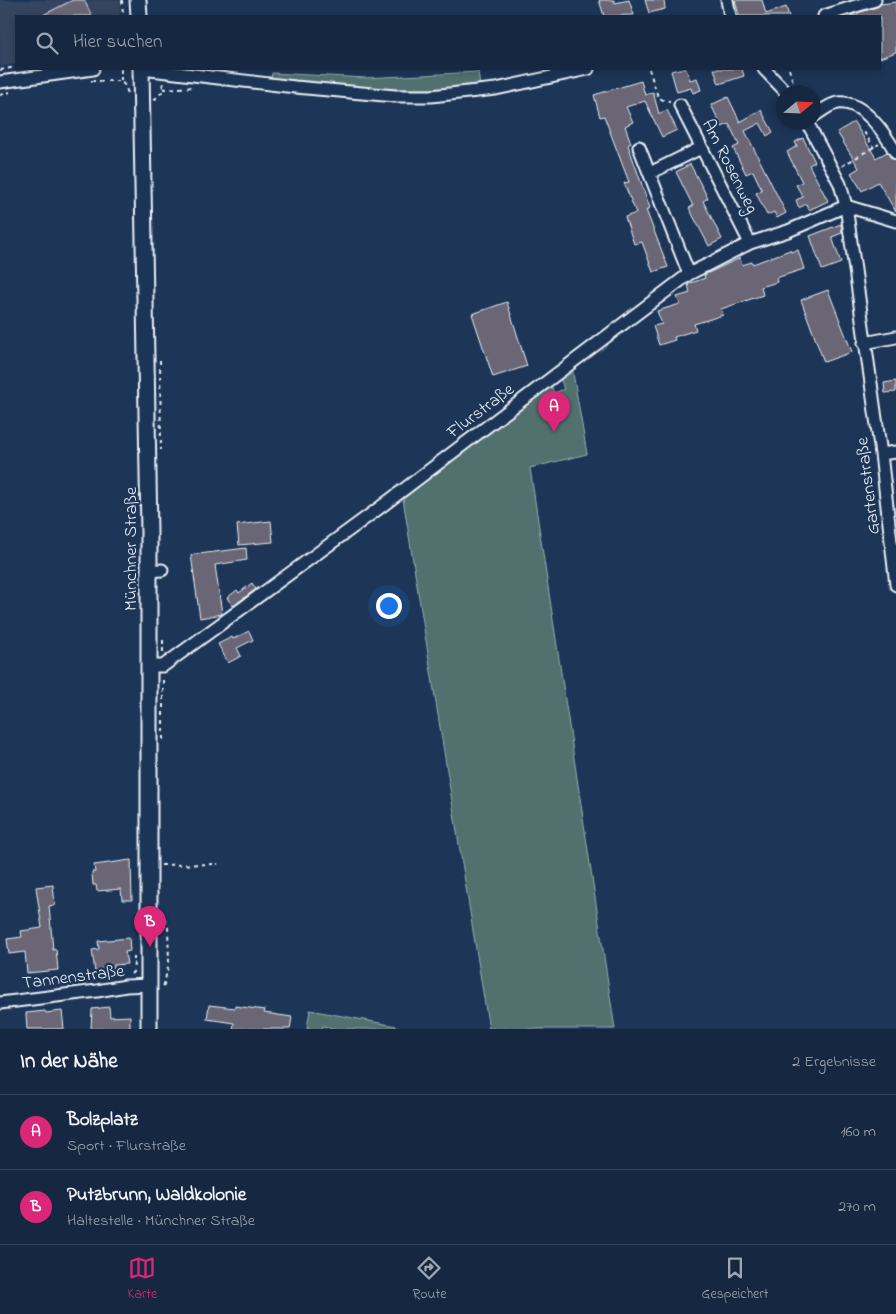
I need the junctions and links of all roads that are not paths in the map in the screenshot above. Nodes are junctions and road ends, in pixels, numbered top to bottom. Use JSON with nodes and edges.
{"nodes":[{"id":1,"x":138,"y":0,"type":"edge"},
{"id":2,"x":727,"y":0,"type":"edge"},
{"id":3,"x":875,"y":0,"type":"edge"},
{"id":4,"x":139,"y":15,"type":"edge"},
{"id":5,"x":730,"y":15,"type":"edge"},
{"id":6,"x":827,"y":15,"type":"edge"},
{"id":7,"x":85,"y":70,"type":"edge"},
{"id":8,"x":142,"y":70,"type":"edge"},
{"id":9,"x":150,"y":70,"type":"edge"},
{"id":10,"x":583,"y":70,"type":"edge"},
{"id":11,"x":765,"y":70,"type":"edge"},
{"id":12,"x":0,"y":81,"type":"edge"},
{"id":13,"x":779,"y":85,"type":"edge"},
{"id":14,"x":680,"y":105,"type":"road end"},
{"id":15,"x":821,"y":112,"type":"edge"},
{"id":16,"x":811,"y":130,"type":"edge"},
{"id":17,"x":639,"y":147,"type":"dead end"},
{"id":18,"x":701,"y":148,"type":"junction"},
{"id":19,"x":896,"y":153,"type":"edge"},
{"id":20,"x":650,"y":174,"type":"junction"},
{"id":21,"x":846,"y":206,"type":"junction"},
{"id":22,"x":896,"y":221,"type":"edge"},
{"id":23,"x":750,"y":243,"type":"junction"},
{"id":24,"x":689,"y":274,"type":"junction"},
{"id":25,"x":896,"y":338,"type":"edge"},
{"id":26,"x":864,"y":343,"type":"junction"},
{"id":27,"x":896,"y":452,"type":"edge"},
{"id":28,"x":881,"y":454,"type":"junction"},
{"id":29,"x":896,"y":584,"type":"edge"},
{"id":30,"x":156,"y":666,"type":"junction"},
{"id":31,"x":156,"y":989,"type":"junction"},
{"id":32,"x":0,"y":1003,"type":"edge"},
{"id":33,"x":149,"y":1029,"type":"edge"}],
"edges":[{"from":1,"to":4,"type":"main road"},
{"from":2,"to":5,"type":"street"},
{"from":3,"to":6,"type":"street"},
{"from":7,"to":12,"type":"street"},
{"from":8,"to":30,"type":"main road","name":"Münchner Straße"},
{"from":9,"to":10,"type":"street"},
{"from":11,"to":13,"type":"street"},
{"from":14,"to":18,"type":"street","name":"Am Rosenweg"},
{"from":15,"to":19,"type":"street"},
{"from":16,"to":21,"type":"street","name":"Gartenstraße"},
{"from":17,"to":20,"type":"street"},
{"from":18,"to":20,"type":"street"},
{"from":18,"to":23,"type":"street","name":"Am Rosenweg"},
{"from":20,"to":24,"type":"street"},
{"from":21,"to":22,"type":"street"},
{"from":21,"to":23,"type":"street","name":"Flurstraße"},
{"from":21,"to":26,"type":"street","name":"Gartenstraße"},
{"from":23,"to":24,"type":"street","name":"Flurstraße"},
{"from":24,"to":30,"type":"street","name":"Flurstraße"},
{"from":25,"to":26,"type":"street"},
{"from":26,"to":28,"type":"street","name":"Gartenstraße"},
{"from":27,"to":28,"type":"street"},
{"from":28,"to":29,"type":"street","name":"Gartenstraße"},
{"from":30,"to":31,"type":"main road","name":"Münchner Straße"},
{"from":31,"to":32,"type":"street","name":"Tannenstraße"},
{"from":31,"to":33,"type":"main road","name":"Münchner Straße"}]}
